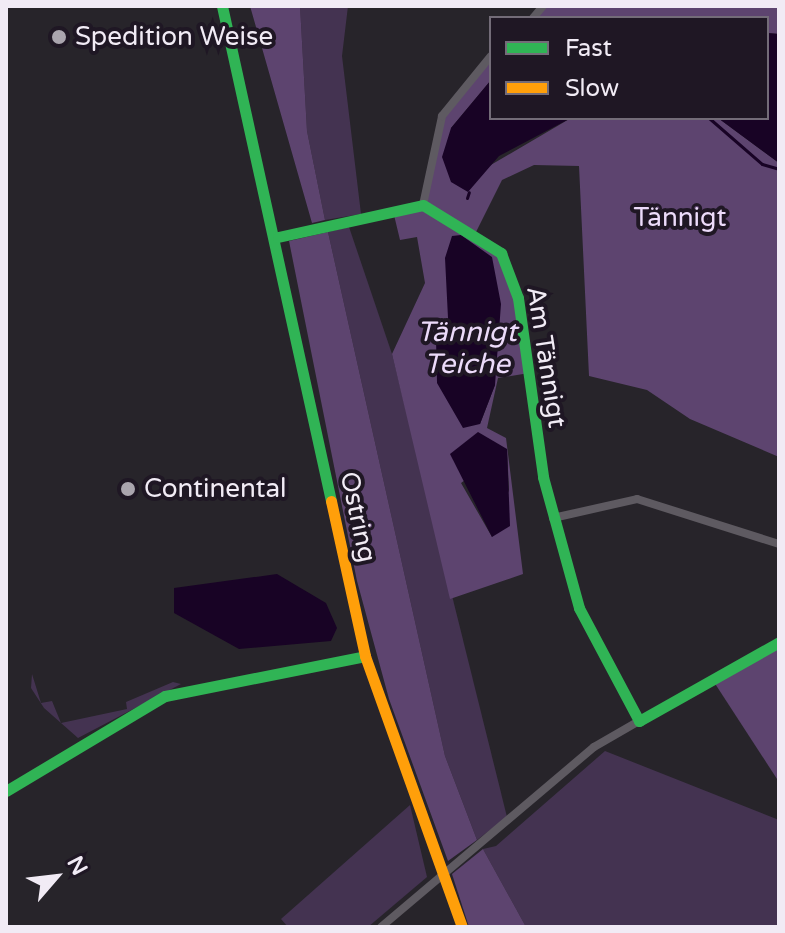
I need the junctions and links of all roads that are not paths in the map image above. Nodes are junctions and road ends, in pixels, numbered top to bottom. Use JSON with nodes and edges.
{"nodes":[{"id":1,"x":222,"y":6,"type":"edge"},
{"id":2,"x":489,"y":58,"type":"edge"},
{"id":3,"x":423,"y":205,"type":"junction"},
{"id":4,"x":278,"y":237,"type":"junction"},
{"id":5,"x":553,"y":518,"type":"junction"},
{"id":6,"x":779,"y":544,"type":"edge"},
{"id":7,"x":779,"y":642,"type":"edge"},
{"id":8,"x":365,"y":656,"type":"junction"},
{"id":9,"x":639,"y":721,"type":"junction"},
{"id":10,"x":6,"y":791,"type":"edge"},
{"id":11,"x":443,"y":874,"type":"junction"},
{"id":12,"x":381,"y":927,"type":"edge"},
{"id":13,"x":462,"y":927,"type":"edge"}],
"edges":[{"from":1,"to":4,"type":"main road","name":"Ostring"},
{"from":2,"to":3,"type":"street"},
{"from":3,"to":4,"type":"main road"},
{"from":3,"to":5,"type":"main road","name":"Am Tännigt"},
{"from":4,"to":8,"type":"main road","name":"Ostring"},
{"from":5,"to":6,"type":"street"},
{"from":5,"to":9,"type":"main road","name":"Am Tännigt"},
{"from":7,"to":9,"type":"main road"},
{"from":8,"to":10,"type":"main road"},
{"from":8,"to":11,"type":"main road","name":"Ostring"},
{"from":9,"to":11,"type":"street"},
{"from":11,"to":12,"type":"street"},
{"from":11,"to":13,"type":"main road","name":"Ostring"}]}
